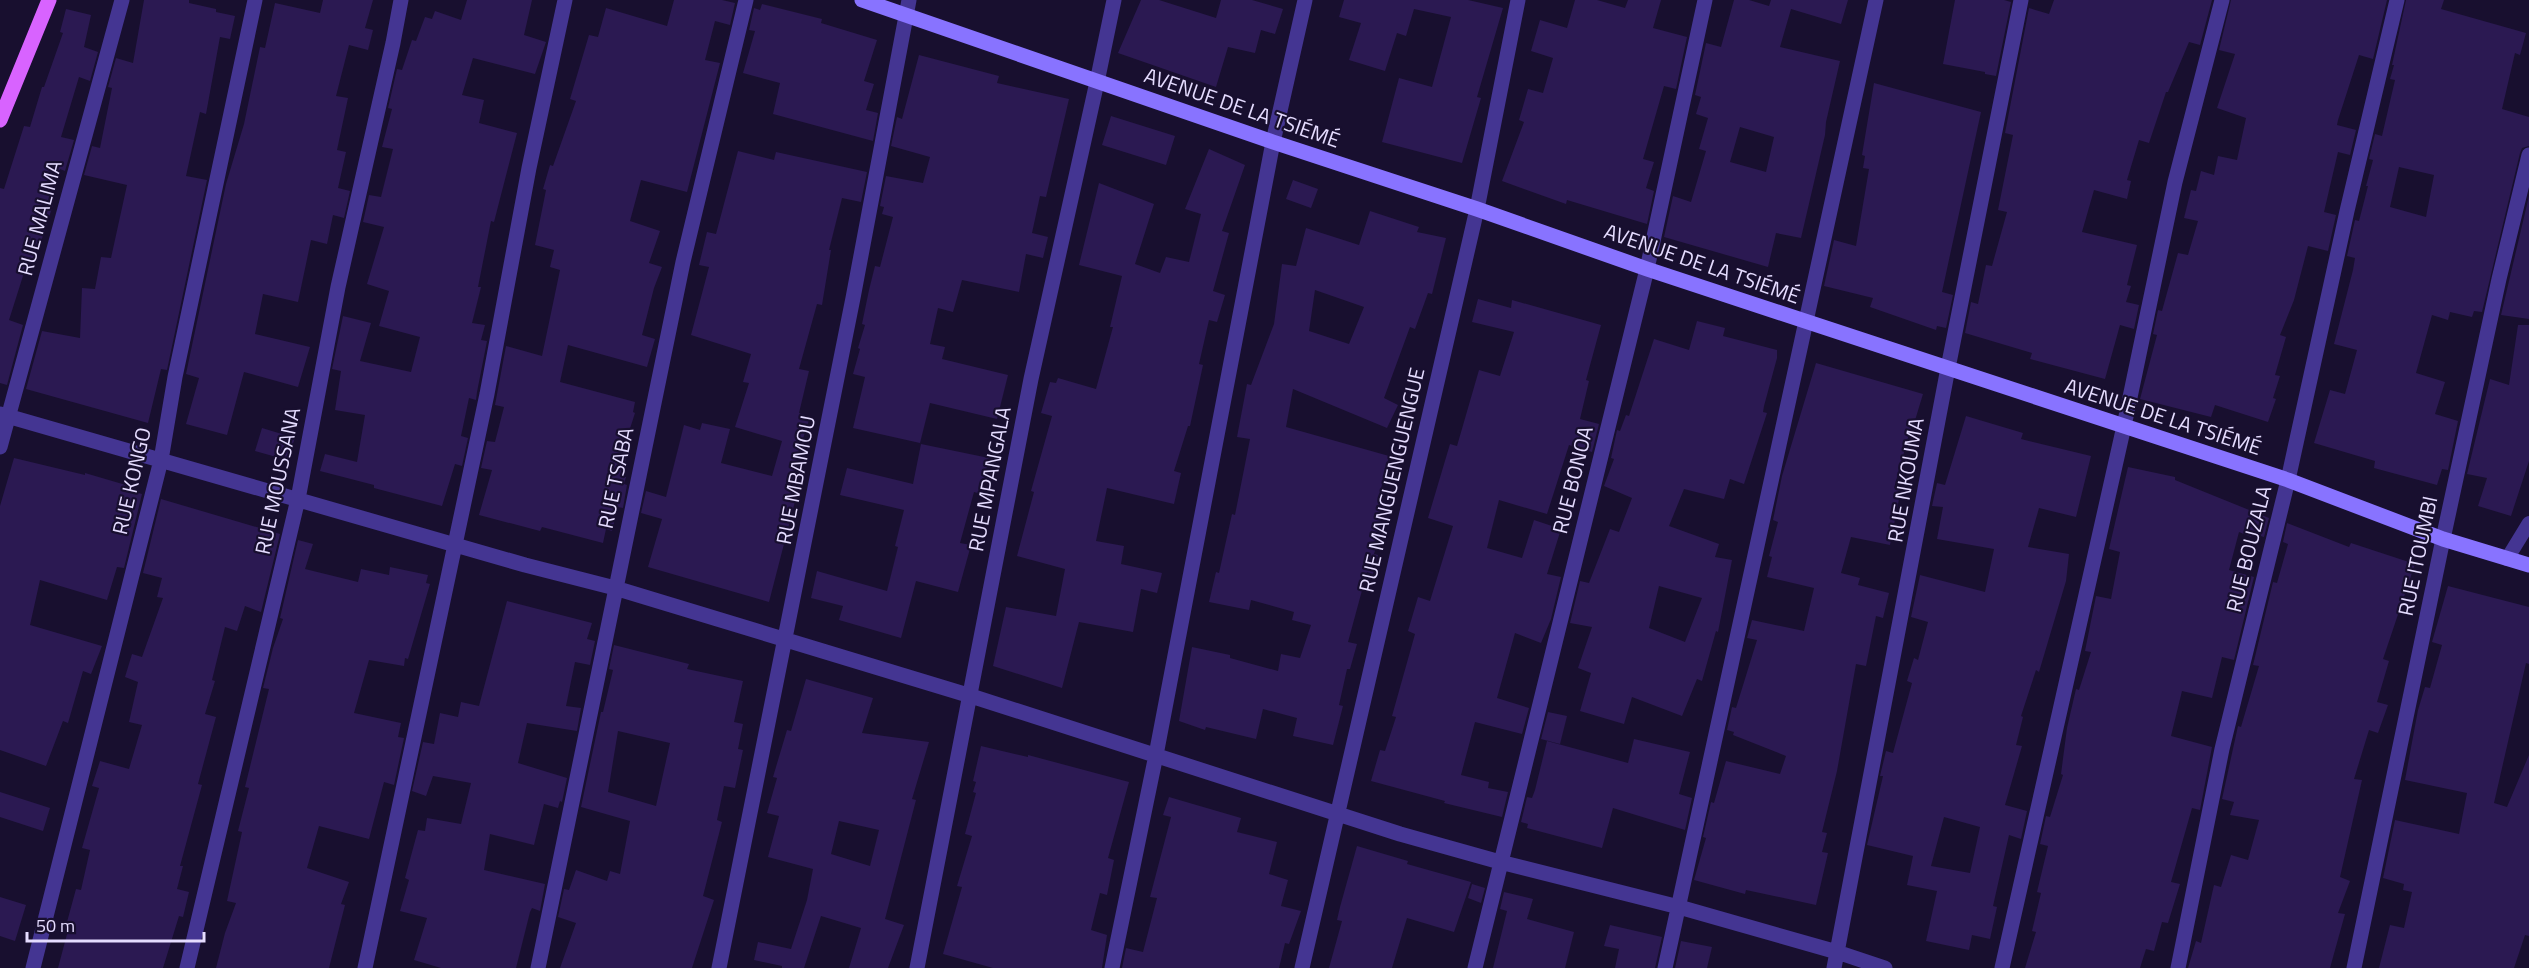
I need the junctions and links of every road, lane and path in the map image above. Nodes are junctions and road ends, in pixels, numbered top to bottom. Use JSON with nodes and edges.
{"nodes":[{"id":1,"x":49,"y":0,"type":"edge"},
{"id":2,"x":122,"y":0,"type":"edge"},
{"id":3,"x":255,"y":0,"type":"edge"},
{"id":4,"x":401,"y":0,"type":"edge"},
{"id":5,"x":565,"y":0,"type":"edge"},
{"id":6,"x":746,"y":0,"type":"edge"},
{"id":7,"x":862,"y":0,"type":"edge"},
{"id":8,"x":1114,"y":0,"type":"edge"},
{"id":9,"x":1305,"y":0,"type":"edge"},
{"id":10,"x":1518,"y":0,"type":"edge"},
{"id":11,"x":1705,"y":0,"type":"edge"},
{"id":12,"x":1876,"y":0,"type":"edge"},
{"id":13,"x":2021,"y":0,"type":"edge"},
{"id":14,"x":2222,"y":0,"type":"edge"},
{"id":15,"x":2397,"y":0,"type":"edge"},
{"id":16,"x":907,"y":8,"type":"edge"},
{"id":17,"x":1098,"y":82,"type":"junction"},
{"id":18,"x":0,"y":120,"type":"edge"},
{"id":19,"x":1273,"y":141,"type":"junction"},
{"id":20,"x":2529,"y":155,"type":"edge"},
{"id":21,"x":1477,"y":208,"type":"junction"},
{"id":22,"x":1647,"y":269,"type":"junction"},
{"id":23,"x":1805,"y":321,"type":"junction"},
{"id":24,"x":1948,"y":368,"type":"junction"},
{"id":25,"x":4,"y":415,"type":"edge"},
{"id":26,"x":2124,"y":426,"type":"junction"},
{"id":27,"x":0,"y":447,"type":"edge"},
{"id":28,"x":161,"y":460,"type":"junction"},
{"id":29,"x":2288,"y":480,"type":"junction"},
{"id":30,"x":297,"y":499,"type":"junction"},
{"id":31,"x":2529,"y":523,"type":"edge"},
{"id":32,"x":2443,"y":539,"type":"junction"},
{"id":33,"x":455,"y":545,"type":"junction"},
{"id":34,"x":2507,"y":559,"type":"junction"},
{"id":35,"x":2529,"y":565,"type":"edge"},
{"id":36,"x":615,"y":588,"type":"junction"},
{"id":37,"x":786,"y":641,"type":"junction"},
{"id":38,"x":971,"y":696,"type":"junction"},
{"id":39,"x":1156,"y":755,"type":"junction"},
{"id":40,"x":1337,"y":815,"type":"junction"},
{"id":41,"x":1500,"y":862,"type":"junction"},
{"id":42,"x":1679,"y":907,"type":"junction"},
{"id":43,"x":1837,"y":952,"type":"junction"},
{"id":44,"x":33,"y":968,"type":"edge"},
{"id":45,"x":187,"y":968,"type":"edge"},
{"id":46,"x":365,"y":968,"type":"edge"},
{"id":47,"x":538,"y":968,"type":"edge"},
{"id":48,"x":719,"y":968,"type":"edge"},
{"id":49,"x":916,"y":968,"type":"edge"},
{"id":50,"x":1112,"y":968,"type":"edge"},
{"id":51,"x":1302,"y":968,"type":"edge"},
{"id":52,"x":1475,"y":968,"type":"edge"},
{"id":53,"x":1665,"y":968,"type":"edge"},
{"id":54,"x":1834,"y":968,"type":"edge"},
{"id":55,"x":1885,"y":968,"type":"edge"},
{"id":56,"x":2002,"y":968,"type":"edge"},
{"id":57,"x":2178,"y":968,"type":"edge"},
{"id":58,"x":2354,"y":968,"type":"edge"}],
"edges":[{"from":1,"to":18,"type":"main road"},
{"from":2,"to":25,"type":"street","name":"RUE MALIMA"},
{"from":3,"to":28,"type":"street","name":"RUE KONGO"},
{"from":4,"to":30,"type":"street","name":"RUE MOUSSANA"},
{"from":5,"to":33,"type":"street"},
{"from":6,"to":36,"type":"street","name":"RUE TSABA"},
{"from":7,"to":16,"type":"main road","name":"AVENUE DE LA TSIÉMÉ"},
{"from":8,"to":17,"type":"street","name":"RUE MPANGALA"},
{"from":9,"to":19,"type":"street"},
{"from":10,"to":21,"type":"street","name":"RUE MANGUENGUENGUE"},
{"from":11,"to":22,"type":"street","name":"RUE BONOA"},
{"from":12,"to":23,"type":"street"},
{"from":13,"to":24,"type":"street","name":"RUE NKOUMA"},
{"from":14,"to":26,"type":"street"},
{"from":15,"to":29,"type":"street","name":"RUE BOUZALA"},
{"from":16,"to":17,"type":"main road","name":"AVENUE DE LA TSIÉMÉ"},
{"from":16,"to":37,"type":"street","name":"RUE MBAMOU"},
{"from":17,"to":19,"type":"main road","name":"AVENUE DE LA TSIÉMÉ"},
{"from":17,"to":38,"type":"street","name":"RUE MPANGALA"},
{"from":19,"to":21,"type":"main road","name":"AVENUE DE LA TSIÉMÉ"},
{"from":19,"to":39,"type":"street"},
{"from":20,"to":32,"type":"street","name":"RUE ITOUMBI"},
{"from":21,"to":22,"type":"main road","name":"AVENUE DE LA TSIÉMÉ"},
{"from":21,"to":40,"type":"street","name":"RUE MANGUENGUENGUE"},
{"from":22,"to":23,"type":"main road","name":"AVENUE DE LA TSIÉMÉ"},
{"from":22,"to":41,"type":"street","name":"RUE BONOA"},
{"from":23,"to":24,"type":"main road","name":"AVENUE DE LA TSIÉMÉ"},
{"from":23,"to":42,"type":"street"},
{"from":24,"to":26,"type":"main road","name":"AVENUE DE LA TSIÉMÉ"},
{"from":24,"to":43,"type":"street","name":"RUE NKOUMA"},
{"from":25,"to":27,"type":"street","name":"RUE MALIMA"},
{"from":25,"to":28,"type":"street"},
{"from":26,"to":29,"type":"main road","name":"AVENUE DE LA TSIÉMÉ"},
{"from":26,"to":56,"type":"street"},
{"from":28,"to":30,"type":"street"},
{"from":28,"to":44,"type":"street","name":"RUE KONGO"},
{"from":29,"to":32,"type":"main road","name":"AVENUE DE LA TSIÉMÉ"},
{"from":29,"to":57,"type":"street","name":"RUE BOUZALA"},
{"from":30,"to":33,"type":"street"},
{"from":30,"to":45,"type":"street","name":"RUE MOUSSANA"},
{"from":31,"to":34,"type":"lane"},
{"from":32,"to":34,"type":"main road","name":"AVENUE DE LA TSIÉMÉ"},
{"from":32,"to":58,"type":"street","name":"RUE ITOUMBI"},
{"from":33,"to":36,"type":"street"},
{"from":33,"to":46,"type":"street"},
{"from":34,"to":35,"type":"main road","name":"AVENUE DE LA TSIÉMÉ"},
{"from":36,"to":37,"type":"street"},
{"from":36,"to":47,"type":"street","name":"RUE TSABA"},
{"from":37,"to":38,"type":"street"},
{"from":37,"to":48,"type":"street","name":"RUE MBAMOU"},
{"from":38,"to":39,"type":"street"},
{"from":38,"to":49,"type":"street","name":"RUE MPANGALA"},
{"from":39,"to":40,"type":"street"},
{"from":39,"to":50,"type":"street"},
{"from":40,"to":41,"type":"street"},
{"from":40,"to":51,"type":"street","name":"RUE MANGUENGUENGUE"},
{"from":41,"to":42,"type":"street"},
{"from":41,"to":52,"type":"street","name":"RUE BONOA"},
{"from":42,"to":43,"type":"street"},
{"from":42,"to":53,"type":"street"},
{"from":43,"to":54,"type":"street","name":"RUE NKOUMA"},
{"from":43,"to":55,"type":"street"}]}
